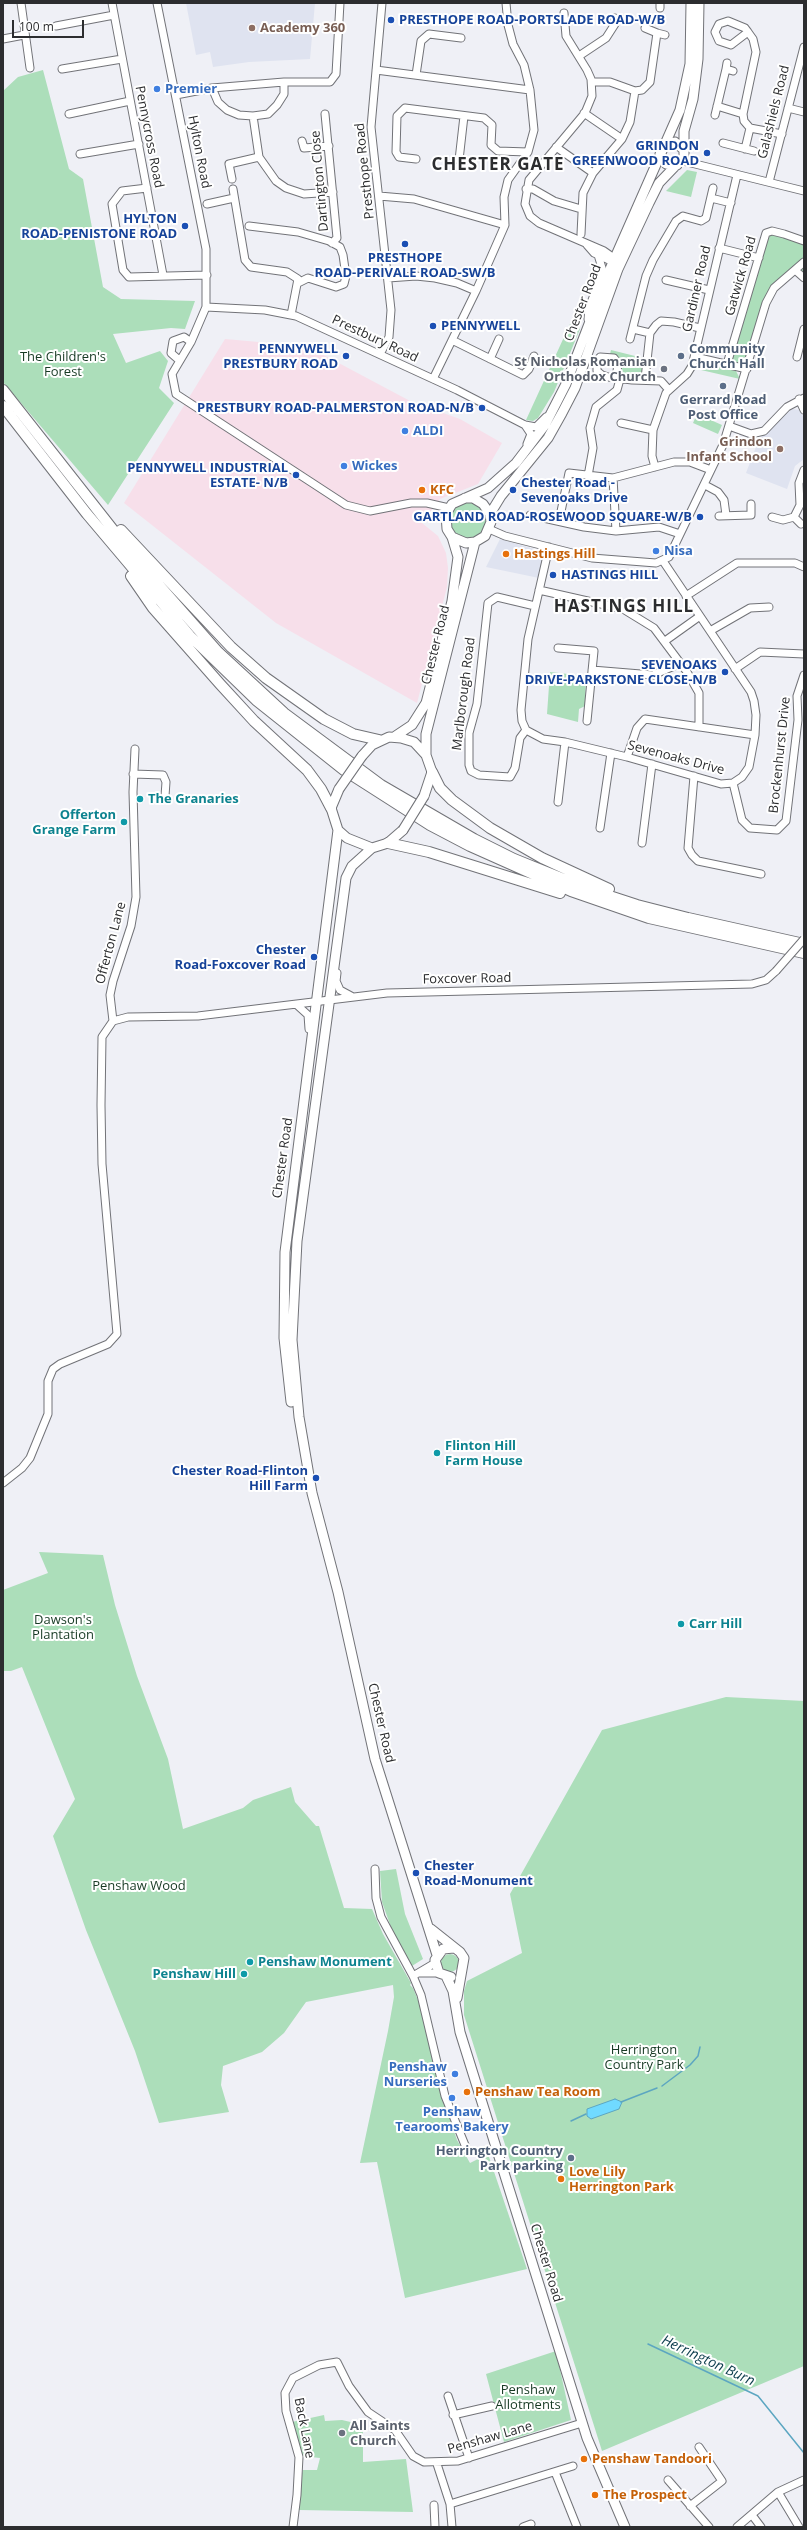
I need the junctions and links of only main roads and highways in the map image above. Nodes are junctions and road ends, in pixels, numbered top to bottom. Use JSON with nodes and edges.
{"nodes":[{"id":1,"x":690,"y":3,"type":"edge"},
{"id":2,"x":699,"y":3,"type":"edge"},
{"id":3,"x":665,"y":145,"type":"junction"},
{"id":4,"x":684,"y":150,"type":"junction"},
{"id":5,"x":660,"y":154,"type":"junction"},
{"id":6,"x":680,"y":163,"type":"junction"},
{"id":7,"x":618,"y":260,"type":"junction"},
{"id":8,"x":3,"y":390,"type":"edge"},
{"id":9,"x":3,"y":406,"type":"edge"},
{"id":10,"x":72,"y":476,"type":"junction"},
{"id":11,"x":465,"y":498,"type":"junction"},
{"id":12,"x":87,"y":514,"type":"junction"},
{"id":13,"x":490,"y":514,"type":"junction"},
{"id":14,"x":452,"y":537,"type":"junction"},
{"id":15,"x":475,"y":542,"type":"junction"},
{"id":16,"x":394,"y":737,"type":"junction"},
{"id":17,"x":379,"y":740,"type":"junction"},
{"id":18,"x":426,"y":755,"type":"junction"},
{"id":19,"x":432,"y":772,"type":"junction"},
{"id":20,"x":331,"y":808,"type":"junction"},
{"id":21,"x":338,"y":830,"type":"junction"},
{"id":22,"x":388,"y":843,"type":"junction"},
{"id":23,"x":372,"y":848,"type":"junction"},
{"id":24,"x":649,"y":918,"type":"junction"},
{"id":25,"x":688,"y":918,"type":"junction"},
{"id":26,"x":804,"y":944,"type":"edge"},
{"id":27,"x":804,"y":953,"type":"edge"},
{"id":28,"x":311,"y":1488,"type":"junction"},
{"id":29,"x":429,"y":1927,"type":"junction"},
{"id":30,"x":454,"y":1948,"type":"junction"},
{"id":31,"x":436,"y":1959,"type":"junction"},
{"id":32,"x":462,"y":1970,"type":"junction"},
{"id":33,"x":443,"y":1975,"type":"junction"},
{"id":34,"x":456,"y":2003,"type":"junction"},
{"id":35,"x":625,"y":2527,"type":"edge"}],
"edges":[{"from":1,"to":3,"type":"main road","name":"Chester Road"},
{"from":2,"to":4,"type":"main road"},
{"from":3,"to":4,"type":"main road"},
{"from":3,"to":5,"type":"main road","name":"Chester Road"},
{"from":4,"to":6,"type":"main road"},
{"from":5,"to":6,"type":"main road"},
{"from":5,"to":7,"type":"main road","name":"Chester Road"},
{"from":6,"to":7,"type":"main road","name":"Chester Road"},
{"from":7,"to":11,"type":"main road","name":"Chester Road"},
{"from":7,"to":13,"type":"main road","name":"Chester Road"},
{"from":8,"to":10,"type":"highway"},
{"from":9,"to":12,"type":"highway"},
{"from":10,"to":17,"type":"highway"},
{"from":10,"to":25,"type":"highway"},
{"from":11,"to":13,"type":"main road"},
{"from":11,"to":14,"type":"main road","name":"Chester Road"},
{"from":12,"to":20,"type":"highway"},
{"from":12,"to":24,"type":"highway"},
{"from":13,"to":15,"type":"main road","name":"Chester Road"},
{"from":14,"to":15,"type":"main road"},
{"from":14,"to":16,"type":"main road","name":"Chester Road"},
{"from":15,"to":18,"type":"main road","name":"Chester Road"},
{"from":16,"to":17,"type":"main road"},
{"from":16,"to":18,"type":"main road"},
{"from":17,"to":20,"type":"main road","bridge":true},
{"from":18,"to":19,"type":"main road"},
{"from":19,"to":22,"type":"main road","bridge":true},
{"from":19,"to":25,"type":"highway"},
{"from":20,"to":21,"type":"main road"},
{"from":21,"to":23,"type":"main road"},
{"from":21,"to":28,"type":"main road","name":"Chester Road"},
{"from":22,"to":23,"type":"main road"},
{"from":22,"to":24,"type":"highway"},
{"from":23,"to":28,"type":"main road","name":"Chester Road"},
{"from":24,"to":27,"type":"highway"},
{"from":25,"to":26,"type":"highway"},
{"from":28,"to":29,"type":"main road","name":"Chester Road"},
{"from":29,"to":30,"type":"main road","name":"Chester Road"},
{"from":29,"to":31,"type":"main road"},
{"from":30,"to":31,"type":"main road"},
{"from":30,"to":32,"type":"main road"},
{"from":31,"to":33,"type":"main road"},
{"from":32,"to":33,"type":"main road"},
{"from":32,"to":34,"type":"main road","name":"Chester Road"},
{"from":33,"to":34,"type":"main road","name":"Chester Road"},
{"from":34,"to":35,"type":"main road","name":"Chester Road"}]}
